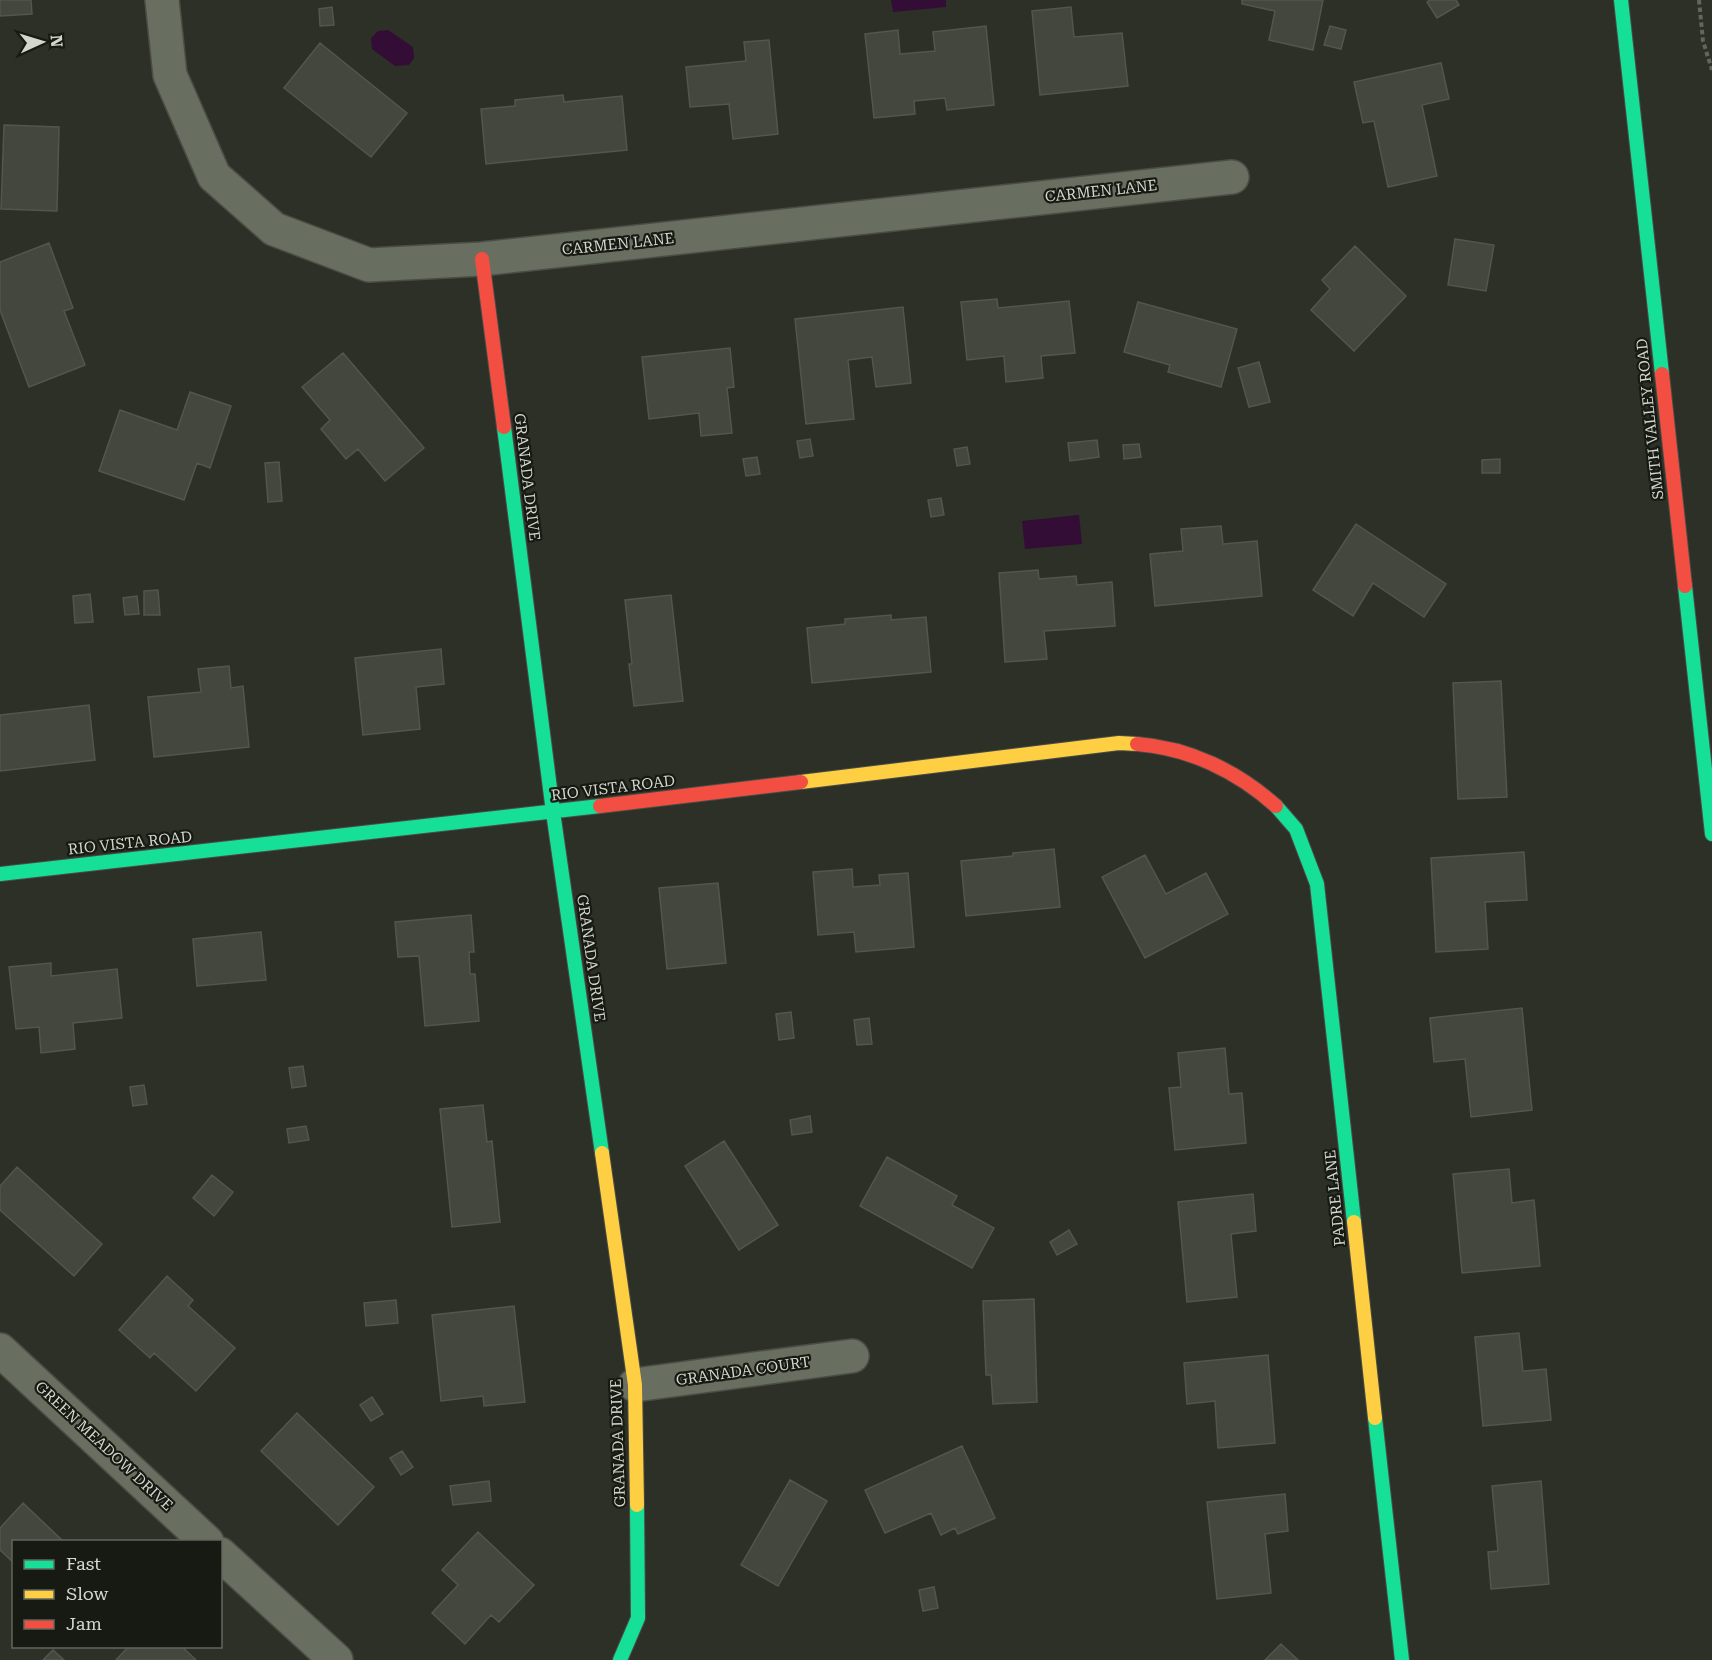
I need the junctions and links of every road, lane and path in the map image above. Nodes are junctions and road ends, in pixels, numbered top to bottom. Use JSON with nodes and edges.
{"nodes":[{"id":1,"x":162,"y":0,"type":"edge"},
{"id":2,"x":1621,"y":0,"type":"edge"},
{"id":3,"x":1699,"y":0,"type":"edge"},
{"id":4,"x":1712,"y":70,"type":"edge"},
{"id":5,"x":1232,"y":177,"type":"dead end"},
{"id":6,"x":482,"y":259,"type":"junction"},
{"id":7,"x":1226,"y":770,"type":"joint"},
{"id":8,"x":553,"y":812,"type":"junction"},
{"id":9,"x":1712,"y":834,"type":"edge"},
{"id":10,"x":0,"y":874,"type":"edge"},
{"id":11,"x":0,"y":1350,"type":"edge"},
{"id":12,"x":852,"y":1356,"type":"dead end"},
{"id":13,"x":635,"y":1385,"type":"junction"},
{"id":14,"x":205,"y":1540,"type":"edge"},
{"id":15,"x":222,"y":1556,"type":"edge"},
{"id":16,"x":336,"y":1660,"type":"edge"},
{"id":17,"x":620,"y":1660,"type":"edge"},
{"id":18,"x":1402,"y":1660,"type":"edge"}],
"edges":[{"from":1,"to":6,"type":"street","name":"CARMEN LANE"},
{"from":2,"to":9,"type":"street","name":"SMITH VALLEY ROAD"},
{"from":3,"to":4,"type":"path"},
{"from":5,"to":6,"type":"street","name":"CARMEN LANE"},
{"from":6,"to":8,"type":"street","name":"GRANADA DRIVE"},
{"from":7,"to":8,"type":"street","name":"RIO VISTA ROAD"},
{"from":7,"to":18,"type":"street","name":"PADRE LANE"},
{"from":8,"to":10,"type":"street","name":"RIO VISTA ROAD"},
{"from":8,"to":13,"type":"street","name":"GRANADA DRIVE"},
{"from":11,"to":14,"type":"street","name":"GREEN MEADOW DRIVE"},
{"from":12,"to":13,"type":"street","name":"GRANADA COURT"},
{"from":13,"to":17,"type":"street","name":"GRANADA DRIVE"},
{"from":15,"to":16,"type":"street"}]}
